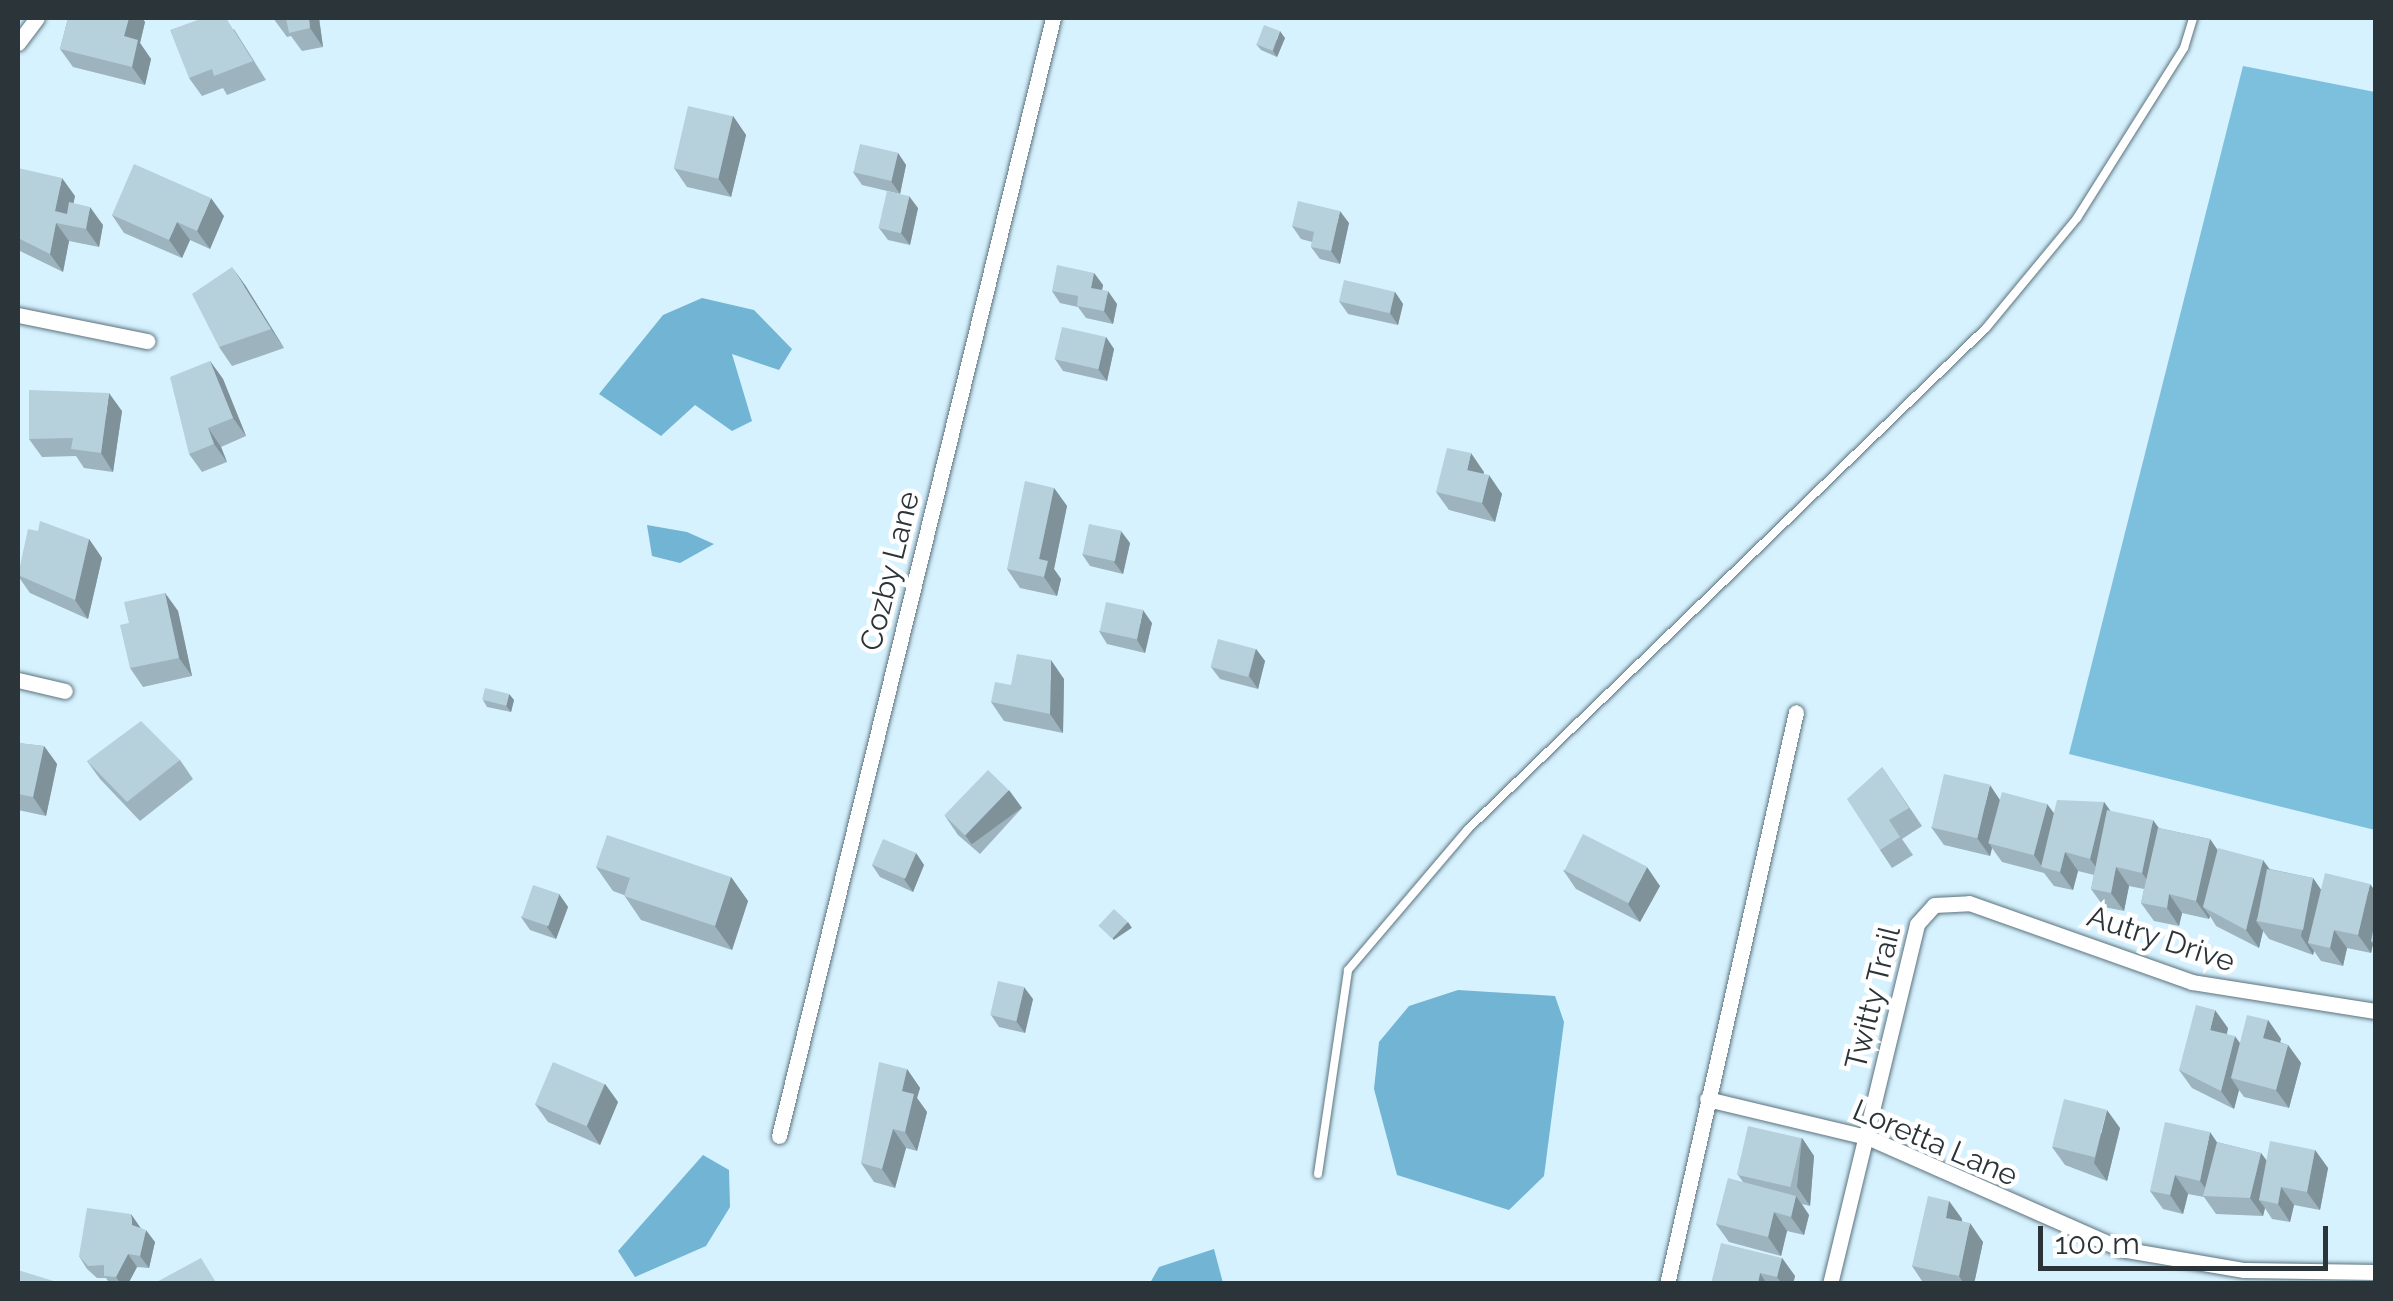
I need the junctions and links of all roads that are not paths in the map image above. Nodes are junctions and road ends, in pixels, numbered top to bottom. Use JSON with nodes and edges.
{"nodes":[{"id":1,"x":37,"y":18,"type":"edge"},
{"id":2,"x":1053,"y":18,"type":"edge"},
{"id":3,"x":2193,"y":18,"type":"edge"},
{"id":4,"x":18,"y":44,"type":"edge"},
{"id":5,"x":18,"y":315,"type":"edge"},
{"id":6,"x":147,"y":341,"type":"dead end"},
{"id":7,"x":18,"y":680,"type":"edge"},
{"id":8,"x":65,"y":691,"type":"dead end"},
{"id":9,"x":1796,"y":712,"type":"dead end"},
{"id":10,"x":1934,"y":905,"type":"joint"},
{"id":11,"x":2376,"y":1011,"type":"edge"},
{"id":12,"x":1707,"y":1099,"type":"junction"},
{"id":13,"x":779,"y":1136,"type":"dead end"},
{"id":14,"x":1866,"y":1137,"type":"junction"},
{"id":15,"x":1318,"y":1174,"type":"dead end"},
{"id":16,"x":2376,"y":1272,"type":"edge"},
{"id":17,"x":1667,"y":1284,"type":"edge"},
{"id":18,"x":1830,"y":1284,"type":"edge"}],
"edges":[{"from":1,"to":4,"type":"street"},
{"from":2,"to":13,"type":"street","name":"Cozby Lane"},
{"from":3,"to":15,"type":"lane"},
{"from":5,"to":6,"type":"street"},
{"from":7,"to":8,"type":"street"},
{"from":9,"to":12,"type":"street"},
{"from":10,"to":11,"type":"street","name":"Autry Drive"},
{"from":10,"to":14,"type":"street","name":"Twitty Trail"},
{"from":12,"to":14,"type":"street","name":"Loretta Lane"},
{"from":12,"to":17,"type":"street"},
{"from":14,"to":16,"type":"street","name":"Loretta Lane"},
{"from":14,"to":18,"type":"street","name":"Twitty Trail"}]}
